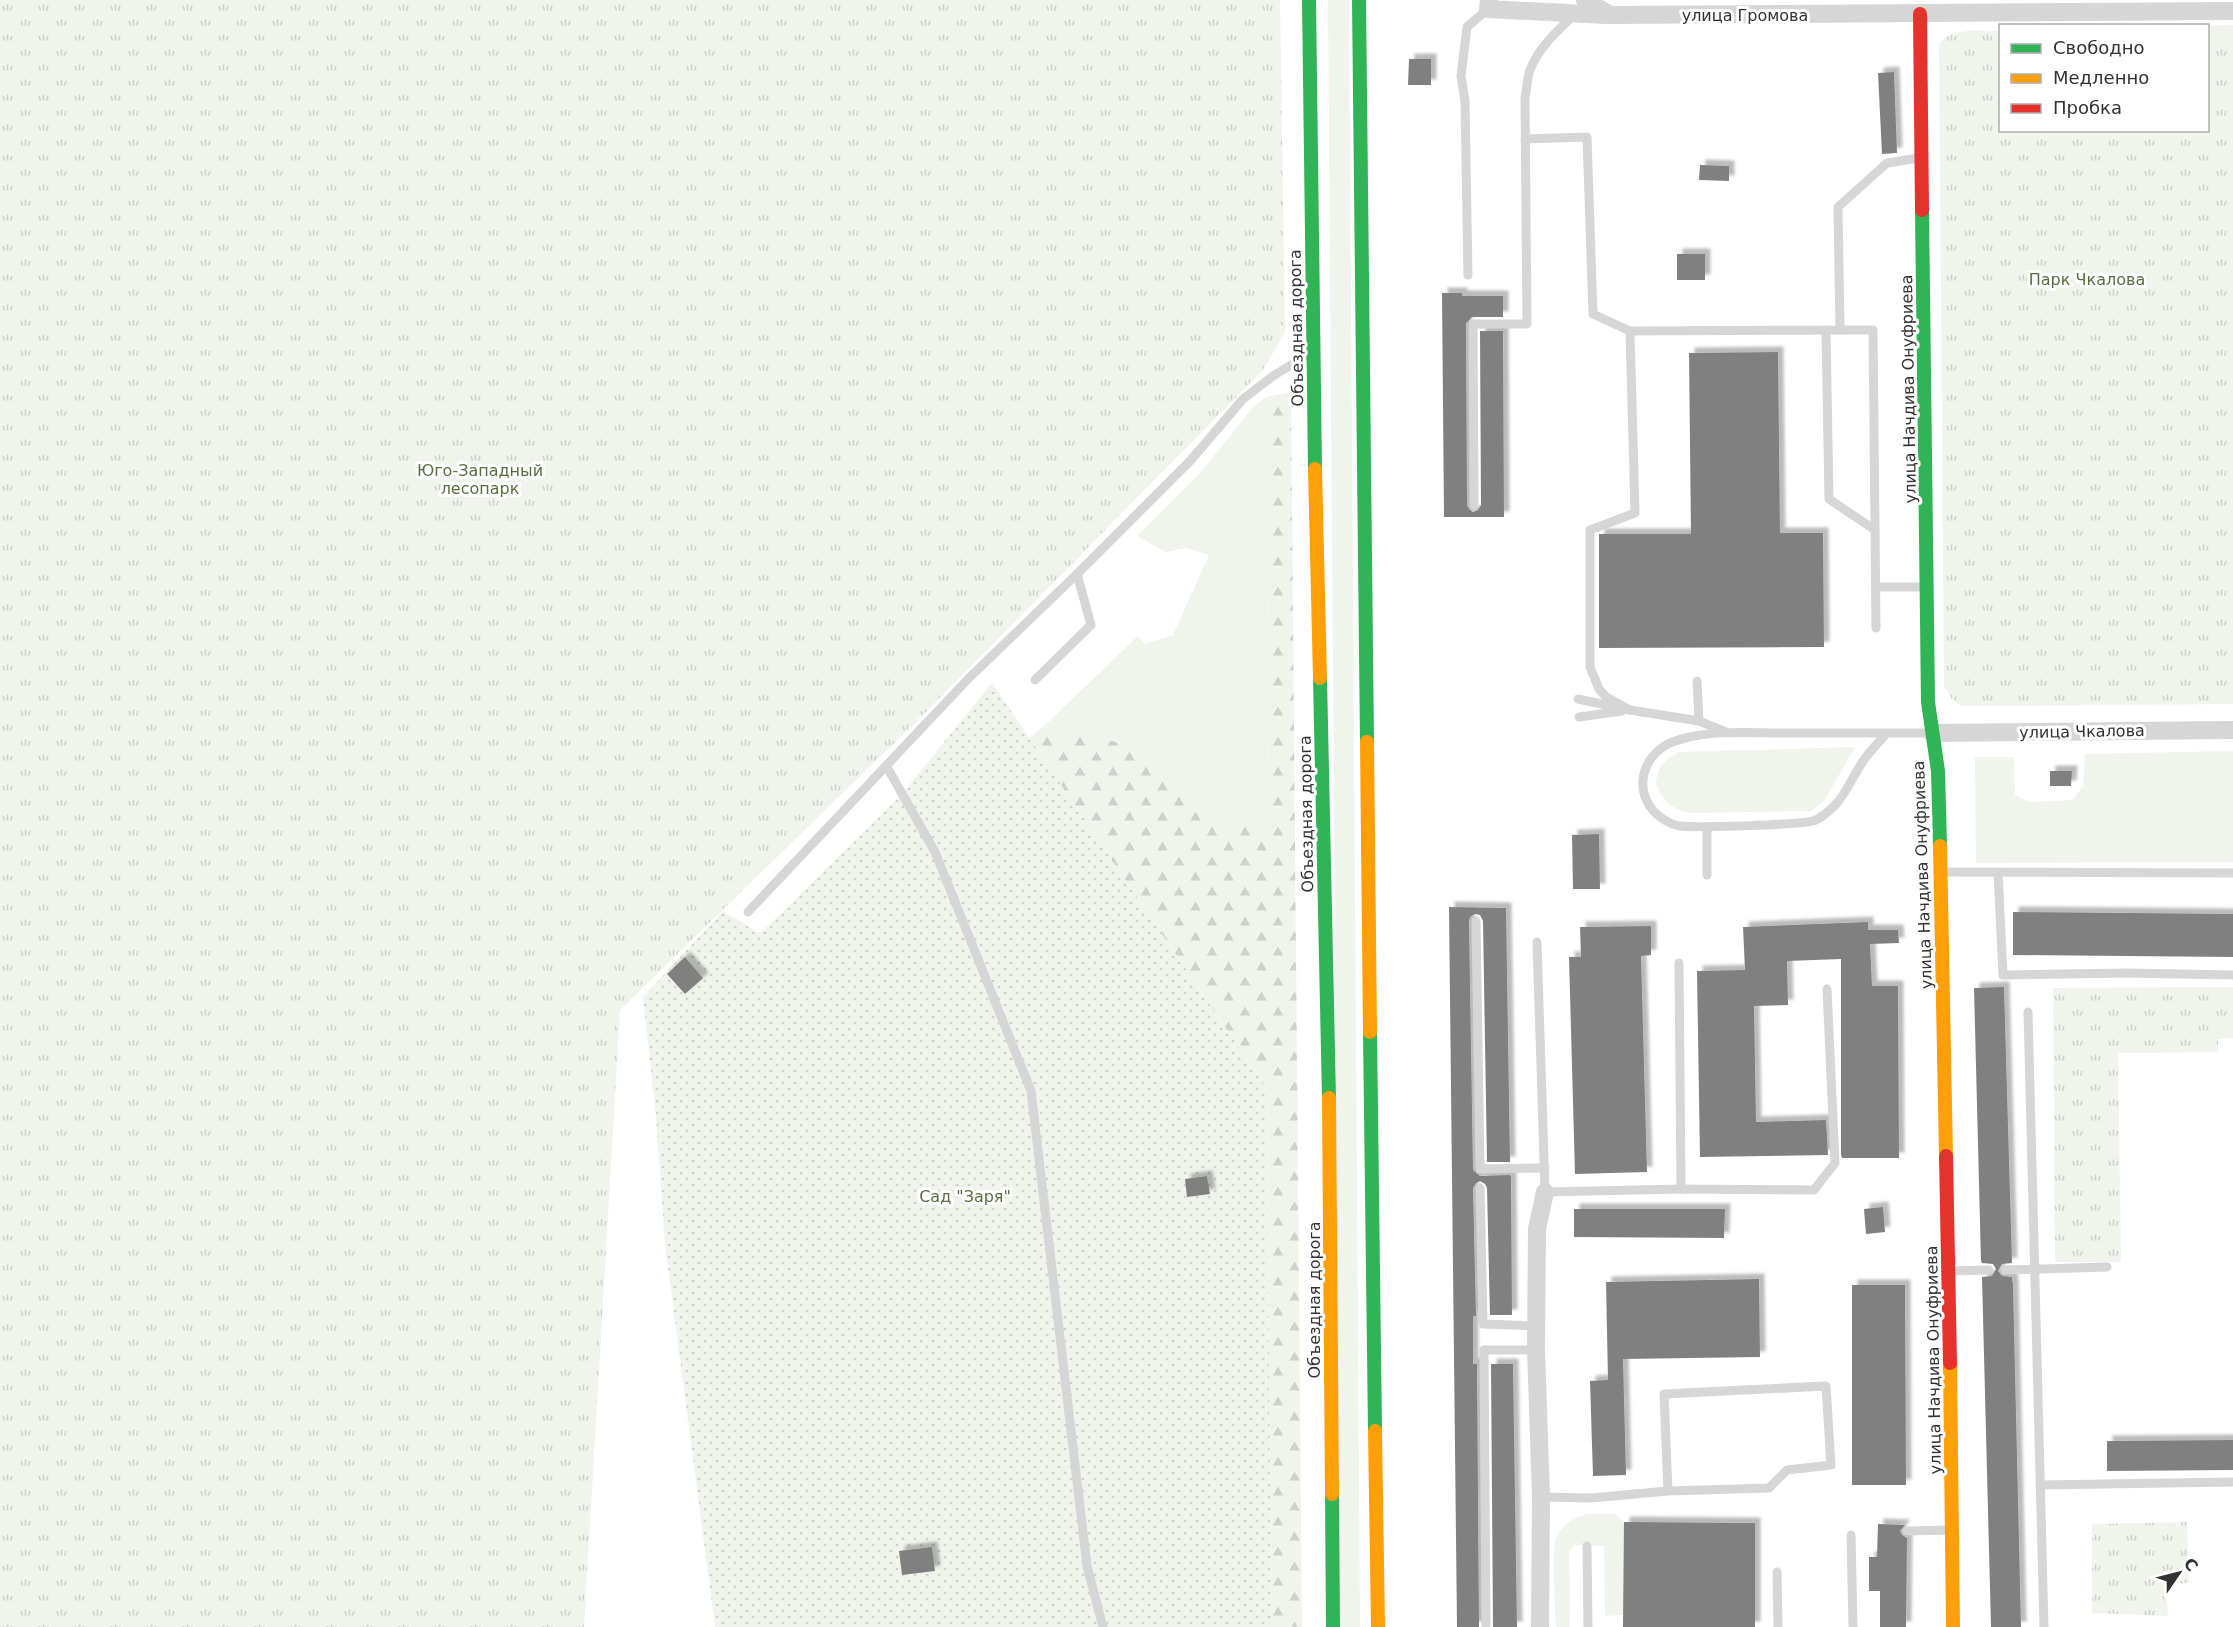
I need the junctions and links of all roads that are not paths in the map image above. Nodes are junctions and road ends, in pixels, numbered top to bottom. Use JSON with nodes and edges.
{"nodes":[{"id":1,"x":1309,"y":0,"type":"edge"},
{"id":2,"x":1359,"y":0,"type":"edge"},
{"id":3,"x":1489,"y":4,"type":"edge"},
{"id":4,"x":2088,"y":6,"type":"edge"},
{"id":5,"x":1580,"y":7,"type":"edge"},
{"id":6,"x":2012,"y":7,"type":"edge"},
{"id":7,"x":2233,"y":11,"type":"edge"},
{"id":8,"x":1920,"y":14,"type":"junction"},
{"id":9,"x":1525,"y":139,"type":"junction"},
{"id":10,"x":1922,"y":157,"type":"junction"},
{"id":11,"x":1468,"y":275,"type":"dead end"},
{"id":12,"x":1826,"y":330,"type":"junction"},
{"id":13,"x":1840,"y":330,"type":"junction"},
{"id":14,"x":1630,"y":331,"type":"junction"},
{"id":15,"x":1312,"y":352,"type":"junction"},
{"id":16,"x":1474,"y":505,"type":"dead end"},
{"id":17,"x":1875,"y":530,"type":"junction"},
{"id":18,"x":1077,"y":574,"type":"junction"},
{"id":19,"x":1876,"y":587,"type":"junction"},
{"id":20,"x":1927,"y":587,"type":"junction"},
{"id":21,"x":1876,"y":628,"type":"dead end"},
{"id":22,"x":1035,"y":680,"type":"dead end"},
{"id":23,"x":1697,"y":681,"type":"dead end"},
{"id":24,"x":1578,"y":699,"type":"dead end"},
{"id":25,"x":1630,"y":710,"type":"junction"},
{"id":26,"x":1579,"y":717,"type":"dead end"},
{"id":27,"x":1700,"y":721,"type":"junction"},
{"id":28,"x":2233,"y":730,"type":"edge"},
{"id":29,"x":1728,"y":733,"type":"junction"},
{"id":30,"x":1887,"y":733,"type":"junction"},
{"id":31,"x":1932,"y":733,"type":"junction"},
{"id":32,"x":887,"y":767,"type":"junction"},
{"id":33,"x":1707,"y":827,"type":"junction"},
{"id":34,"x":1939,"y":872,"type":"junction"},
{"id":35,"x":1998,"y":872,"type":"junction"},
{"id":36,"x":2233,"y":873,"type":"edge"},
{"id":37,"x":1707,"y":875,"type":"dead end"},
{"id":38,"x":748,"y":912,"type":"dead end"},
{"id":39,"x":1476,"y":921,"type":"dead end"},
{"id":40,"x":1537,"y":942,"type":"dead end"},
{"id":41,"x":1679,"y":963,"type":"dead end"},
{"id":42,"x":2233,"y":975,"type":"edge"},
{"id":43,"x":1827,"y":989,"type":"dead end"},
{"id":44,"x":2028,"y":1012,"type":"dead end"},
{"id":45,"x":1545,"y":1168,"type":"junction"},
{"id":46,"x":1480,"y":1188,"type":"dead end"},
{"id":47,"x":1681,"y":1189,"type":"junction"},
{"id":48,"x":1545,"y":1192,"type":"junction"},
{"id":49,"x":2107,"y":1267,"type":"dead end"},
{"id":50,"x":2034,"y":1268,"type":"junction"},
{"id":51,"x":1989,"y":1270,"type":"dead end"},
{"id":52,"x":2005,"y":1270,"type":"dead end"},
{"id":53,"x":1949,"y":1271,"type":"junction"},
{"id":54,"x":1537,"y":1326,"type":"junction"},
{"id":55,"x":1536,"y":1350,"type":"junction"},
{"id":56,"x":2233,"y":1482,"type":"edge"},
{"id":57,"x":2040,"y":1485,"type":"junction"},
{"id":58,"x":1668,"y":1491,"type":"junction"},
{"id":59,"x":1541,"y":1497,"type":"junction"},
{"id":60,"x":1951,"y":1530,"type":"junction"},
{"id":61,"x":1907,"y":1531,"type":"dead end"},
{"id":62,"x":1851,"y":1535,"type":"dead end"},
{"id":63,"x":1587,"y":1546,"type":"dead end"},
{"id":64,"x":1777,"y":1572,"type":"dead end"},
{"id":65,"x":1103,"y":1627,"type":"edge"},
{"id":66,"x":1333,"y":1627,"type":"edge"},
{"id":67,"x":1378,"y":1627,"type":"edge"},
{"id":68,"x":1486,"y":1627,"type":"edge"},
{"id":69,"x":1540,"y":1627,"type":"edge"},
{"id":70,"x":1588,"y":1627,"type":"edge"},
{"id":71,"x":1778,"y":1627,"type":"edge"},
{"id":72,"x":1853,"y":1627,"type":"edge"},
{"id":73,"x":1953,"y":1627,"type":"edge"},
{"id":74,"x":2044,"y":1627,"type":"edge"}],
"edges":[{"from":1,"to":15,"type":"main road","name":"Объездная дорога"},
{"from":2,"to":67,"type":"main road"},
{"from":3,"to":5,"type":"street"},
{"from":3,"to":11,"type":"lane"},
{"from":4,"to":6,"type":"street","name":"улица Громова"},
{"from":4,"to":7,"type":"street","name":"улица Громова"},
{"from":5,"to":8,"type":"street","name":"улица Громова"},
{"from":5,"to":9,"type":"lane"},
{"from":6,"to":8,"type":"street","name":"улица Громова"},
{"from":8,"to":10,"type":"main road","name":"улица Начдива Онуфриева"},
{"from":9,"to":14,"type":"lane"},
{"from":9,"to":16,"type":"lane"},
{"from":10,"to":13,"type":"lane"},
{"from":10,"to":20,"type":"main road","name":"улица Начдива Онуфриева"},
{"from":12,"to":13,"type":"lane"},
{"from":12,"to":14,"type":"lane"},
{"from":12,"to":17,"type":"lane"},
{"from":13,"to":17,"type":"lane"},
{"from":14,"to":25,"type":"lane"},
{"from":15,"to":18,"type":"lane"},
{"from":15,"to":66,"type":"main road","name":"Объездная дорога"},
{"from":17,"to":19,"type":"lane"},
{"from":18,"to":22,"type":"lane"},
{"from":18,"to":32,"type":"lane"},
{"from":19,"to":20,"type":"lane"},
{"from":19,"to":21,"type":"lane"},
{"from":20,"to":31,"type":"main road","name":"улица Начдива Онуфриева"},
{"from":23,"to":27,"type":"lane"},
{"from":24,"to":25,"type":"lane"},
{"from":25,"to":26,"type":"lane"},
{"from":25,"to":27,"type":"lane"},
{"from":27,"to":29,"type":"lane"},
{"from":28,"to":31,"type":"street","name":"улица Чкалова"},
{"from":29,"to":30,"type":"lane"},
{"from":29,"to":33,"type":"lane"},
{"from":30,"to":31,"type":"lane"},
{"from":30,"to":33,"type":"lane"},
{"from":31,"to":34,"type":"main road","name":"улица Начдива Онуфриева"},
{"from":32,"to":38,"type":"lane"},
{"from":32,"to":65,"type":"lane"},
{"from":33,"to":37,"type":"lane"},
{"from":34,"to":35,"type":"lane"},
{"from":34,"to":53,"type":"main road","name":"улица Начдива Онуфриева"},
{"from":35,"to":36,"type":"lane"},
{"from":35,"to":42,"type":"lane"},
{"from":39,"to":45,"type":"lane"},
{"from":40,"to":45,"type":"lane"},
{"from":41,"to":47,"type":"lane"},
{"from":43,"to":47,"type":"lane"},
{"from":44,"to":50,"type":"lane"},
{"from":45,"to":48,"type":"lane"},
{"from":46,"to":54,"type":"lane"},
{"from":47,"to":48,"type":"lane"},
{"from":48,"to":54,"type":"street"},
{"from":49,"to":50,"type":"lane"},
{"from":50,"to":52,"type":"lane"},
{"from":50,"to":57,"type":"lane"},
{"from":51,"to":53,"type":"lane"},
{"from":53,"to":60,"type":"main road","name":"улица Начдива Онуфриева"},
{"from":54,"to":55,"type":"street"},
{"from":55,"to":59,"type":"street"},
{"from":55,"to":68,"type":"lane"},
{"from":56,"to":57,"type":"lane"},
{"from":57,"to":74,"type":"lane"},
{"from":58,"to":58,"type":"lane"},
{"from":58,"to":59,"type":"lane"},
{"from":59,"to":69,"type":"street"},
{"from":60,"to":61,"type":"lane"},
{"from":60,"to":73,"type":"main road","name":"улица Начдива Онуфриева"},
{"from":62,"to":72,"type":"lane"},
{"from":63,"to":70,"type":"lane"},
{"from":64,"to":71,"type":"lane"}]}
